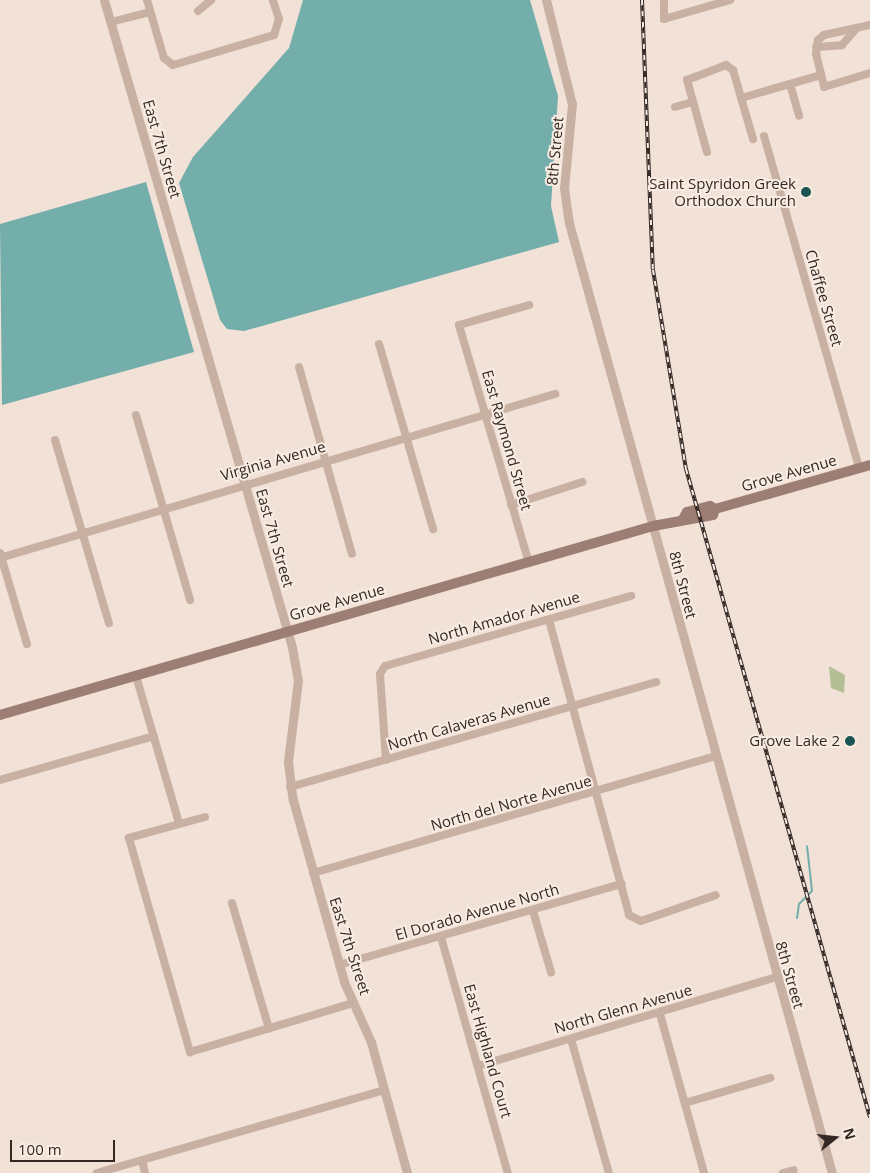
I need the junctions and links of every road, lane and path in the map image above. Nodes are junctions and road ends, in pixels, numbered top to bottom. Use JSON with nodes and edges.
{"nodes":[{"id":1,"x":104,"y":0,"type":"edge"},
{"id":2,"x":147,"y":0,"type":"edge"},
{"id":3,"x":211,"y":0,"type":"edge"},
{"id":4,"x":273,"y":0,"type":"edge"},
{"id":5,"x":546,"y":0,"type":"edge"},
{"id":6,"x":664,"y":0,"type":"edge"},
{"id":7,"x":730,"y":0,"type":"edge"},
{"id":8,"x":198,"y":11,"type":"dead end"},
{"id":9,"x":150,"y":12,"type":"junction"},
{"id":10,"x":111,"y":22,"type":"junction"},
{"id":11,"x":870,"y":25,"type":"edge"},
{"id":12,"x":855,"y":30,"type":"junction"},
{"id":13,"x":833,"y":33,"type":"junction"},
{"id":14,"x":833,"y":44,"type":"junction"},
{"id":15,"x":816,"y":47,"type":"junction"},
{"id":16,"x":870,"y":73,"type":"edge"},
{"id":17,"x":821,"y":75,"type":"junction"},
{"id":18,"x":790,"y":84,"type":"junction"},
{"id":19,"x":741,"y":98,"type":"junction"},
{"id":20,"x":692,"y":102,"type":"junction"},
{"id":21,"x":675,"y":107,"type":"dead end"},
{"id":22,"x":799,"y":116,"type":"dead end"},
{"id":23,"x":764,"y":136,"type":"dead end"},
{"id":24,"x":753,"y":140,"type":"dead end"},
{"id":25,"x":707,"y":152,"type":"dead end"},
{"id":26,"x":529,"y":305,"type":"dead end"},
{"id":27,"x":379,"y":344,"type":"dead end"},
{"id":28,"x":299,"y":367,"type":"dead end"},
{"id":29,"x":555,"y":394,"type":"dead end"},
{"id":30,"x":136,"y":415,"type":"dead end"},
{"id":31,"x":485,"y":415,"type":"junction"},
{"id":32,"x":405,"y":437,"type":"junction"},
{"id":33,"x":55,"y":440,"type":"dead end"},
{"id":34,"x":326,"y":461,"type":"junction"},
{"id":35,"x":870,"y":465,"type":"edge"},
{"id":36,"x":859,"y":468,"type":"junction"},
{"id":37,"x":582,"y":482,"type":"dead end"},
{"id":38,"x":245,"y":484,"type":"junction"},
{"id":39,"x":511,"y":505,"type":"junction"},
{"id":40,"x":163,"y":508,"type":"junction"},
{"id":41,"x":653,"y":526,"type":"junction"},
{"id":42,"x":433,"y":529,"type":"dead end"},
{"id":43,"x":82,"y":531,"type":"junction"},
{"id":44,"x":352,"y":554,"type":"dead end"},
{"id":45,"x":0,"y":556,"type":"edge"},
{"id":46,"x":529,"y":563,"type":"junction"},
{"id":47,"x":631,"y":596,"type":"dead end"},
{"id":48,"x":190,"y":600,"type":"dead end"},
{"id":49,"x":549,"y":620,"type":"junction"},
{"id":50,"x":109,"y":623,"type":"dead end"},
{"id":51,"x":288,"y":632,"type":"junction"},
{"id":52,"x":28,"y":644,"type":"dead end"},
{"id":53,"x":136,"y":676,"type":"junction"},
{"id":54,"x":656,"y":682,"type":"dead end"},
{"id":55,"x":574,"y":706,"type":"junction"},
{"id":56,"x":0,"y":715,"type":"edge"},
{"id":57,"x":154,"y":736,"type":"junction"},
{"id":58,"x":716,"y":756,"type":"junction"},
{"id":59,"x":386,"y":760,"type":"junction"},
{"id":60,"x":0,"y":780,"type":"edge"},
{"id":61,"x":290,"y":787,"type":"junction"},
{"id":62,"x":596,"y":793,"type":"junction"},
{"id":63,"x":205,"y":818,"type":"dead end"},
{"id":64,"x":179,"y":823,"type":"junction"},
{"id":65,"x":313,"y":873,"type":"junction"},
{"id":66,"x":622,"y":884,"type":"junction"},
{"id":67,"x":716,"y":895,"type":"dead end"},
{"id":68,"x":232,"y":903,"type":"dead end"},
{"id":69,"x":533,"y":910,"type":"junction"},
{"id":70,"x":441,"y":937,"type":"junction"},
{"id":71,"x":339,"y":965,"type":"junction"},
{"id":72,"x":551,"y":972,"type":"dead end"},
{"id":73,"x":776,"y":977,"type":"junction"},
{"id":74,"x":353,"y":1003,"type":"junction"},
{"id":75,"x":660,"y":1014,"type":"junction"},
{"id":76,"x":269,"y":1029,"type":"junction"},
{"id":77,"x":571,"y":1039,"type":"junction"},
{"id":78,"x":478,"y":1066,"type":"junction"},
{"id":79,"x":770,"y":1078,"type":"dead end"},
{"id":80,"x":384,"y":1090,"type":"junction"},
{"id":81,"x":685,"y":1103,"type":"junction"},
{"id":82,"x":142,"y":1160,"type":"junction"},
{"id":83,"x":794,"y":1170,"type":"dead end"},
{"id":84,"x":97,"y":1173,"type":"edge"},
{"id":85,"x":145,"y":1173,"type":"edge"},
{"id":86,"x":407,"y":1173,"type":"edge"},
{"id":87,"x":508,"y":1173,"type":"edge"},
{"id":88,"x":609,"y":1173,"type":"edge"},
{"id":89,"x":704,"y":1173,"type":"edge"},
{"id":90,"x":783,"y":1173,"type":"edge"},
{"id":91,"x":832,"y":1173,"type":"edge"}],
"edges":[{"from":1,"to":10,"type":"street","name":"East 7th Street"},
{"from":2,"to":9,"type":"street"},
{"from":3,"to":8,"type":"street"},
{"from":4,"to":9,"type":"street"},
{"from":5,"to":41,"type":"street","name":"8th Street"},
{"from":6,"to":7,"type":"street"},
{"from":9,"to":10,"type":"street"},
{"from":10,"to":38,"type":"street","name":"East 7th Street"},
{"from":11,"to":12,"type":"street"},
{"from":12,"to":13,"type":"street"},
{"from":12,"to":14,"type":"street"},
{"from":13,"to":14,"type":"street"},
{"from":13,"to":15,"type":"street"},
{"from":14,"to":15,"type":"street"},
{"from":15,"to":17,"type":"street"},
{"from":16,"to":17,"type":"street"},
{"from":17,"to":18,"type":"street"},
{"from":18,"to":19,"type":"street"},
{"from":18,"to":22,"type":"street"},
{"from":19,"to":20,"type":"street"},
{"from":19,"to":24,"type":"street"},
{"from":20,"to":21,"type":"street"},
{"from":20,"to":25,"type":"street"},
{"from":23,"to":36,"type":"street","name":"Chaffee Street"},
{"from":26,"to":31,"type":"street","name":"East Raymond Street"},
{"from":27,"to":32,"type":"street"},
{"from":28,"to":34,"type":"street"},
{"from":29,"to":31,"type":"street","name":"Virginia Avenue"},
{"from":30,"to":40,"type":"street"},
{"from":31,"to":32,"type":"street","name":"Virginia Avenue"},
{"from":31,"to":39,"type":"street","name":"East Raymond Street"},
{"from":32,"to":34,"type":"street","name":"Virginia Avenue"},
{"from":32,"to":42,"type":"street"},
{"from":33,"to":43,"type":"street"},
{"from":34,"to":38,"type":"street","name":"Virginia Avenue"},
{"from":34,"to":44,"type":"street"},
{"from":35,"to":36,"type":"main road","name":"Grove Avenue"},
{"from":36,"to":41,"type":"main road","name":"Grove Avenue"},
{"from":37,"to":39,"type":"street"},
{"from":38,"to":40,"type":"street","name":"Virginia Avenue"},
{"from":38,"to":51,"type":"street","name":"East 7th Street"},
{"from":39,"to":46,"type":"street","name":"East Raymond Street"},
{"from":40,"to":43,"type":"street","name":"Virginia Avenue"},
{"from":40,"to":48,"type":"street"},
{"from":41,"to":46,"type":"main road","name":"Grove Avenue"},
{"from":41,"to":58,"type":"street","name":"8th Street"},
{"from":43,"to":45,"type":"street","name":"Virginia Avenue"},
{"from":43,"to":50,"type":"street"},
{"from":45,"to":52,"type":"street"},
{"from":46,"to":51,"type":"main road","name":"Grove Avenue"},
{"from":47,"to":49,"type":"street","name":"North Amador Avenue"},
{"from":49,"to":55,"type":"street"},
{"from":49,"to":59,"type":"street","name":"North Amador Avenue"},
{"from":51,"to":53,"type":"main road","name":"Grove Avenue"},
{"from":51,"to":61,"type":"street","name":"East 7th Street"},
{"from":53,"to":56,"type":"main road","name":"Grove Avenue"},
{"from":53,"to":57,"type":"street"},
{"from":54,"to":55,"type":"street","name":"North Calaveras Avenue"},
{"from":55,"to":59,"type":"street","name":"North Calaveras Avenue"},
{"from":55,"to":62,"type":"street"},
{"from":57,"to":60,"type":"street"},
{"from":57,"to":64,"type":"street"},
{"from":58,"to":62,"type":"street","name":"North del Norte Avenue"},
{"from":58,"to":73,"type":"street","name":"8th Street"},
{"from":59,"to":61,"type":"street","name":"North Calaveras Avenue"},
{"from":61,"to":65,"type":"street","name":"East 7th Street"},
{"from":62,"to":65,"type":"street","name":"North del Norte Avenue"},
{"from":62,"to":66,"type":"street"},
{"from":63,"to":64,"type":"street"},
{"from":64,"to":76,"type":"street"},
{"from":65,"to":71,"type":"street","name":"East 7th Street"},
{"from":66,"to":67,"type":"street"},
{"from":66,"to":69,"type":"street","name":"El Dorado Avenue North"},
{"from":68,"to":76,"type":"street"},
{"from":69,"to":70,"type":"street","name":"El Dorado Avenue North"},
{"from":69,"to":72,"type":"street"},
{"from":70,"to":71,"type":"street","name":"El Dorado Avenue North"},
{"from":70,"to":78,"type":"street","name":"East Highland Court"},
{"from":71,"to":74,"type":"street","name":"East 7th Street"},
{"from":73,"to":75,"type":"street","name":"North Glenn Avenue"},
{"from":73,"to":91,"type":"street","name":"8th Street"},
{"from":74,"to":76,"type":"street"},
{"from":74,"to":80,"type":"street","name":"East 7th Street"},
{"from":75,"to":77,"type":"street","name":"North Glenn Avenue"},
{"from":75,"to":81,"type":"street"},
{"from":77,"to":78,"type":"street","name":"North Glenn Avenue"},
{"from":77,"to":88,"type":"street"},
{"from":78,"to":87,"type":"street","name":"East Highland Court"},
{"from":79,"to":81,"type":"street"},
{"from":80,"to":82,"type":"street"},
{"from":80,"to":86,"type":"street","name":"East 7th Street"},
{"from":81,"to":89,"type":"street"},
{"from":82,"to":84,"type":"street"},
{"from":82,"to":85,"type":"street"},
{"from":83,"to":90,"type":"street"}]}
